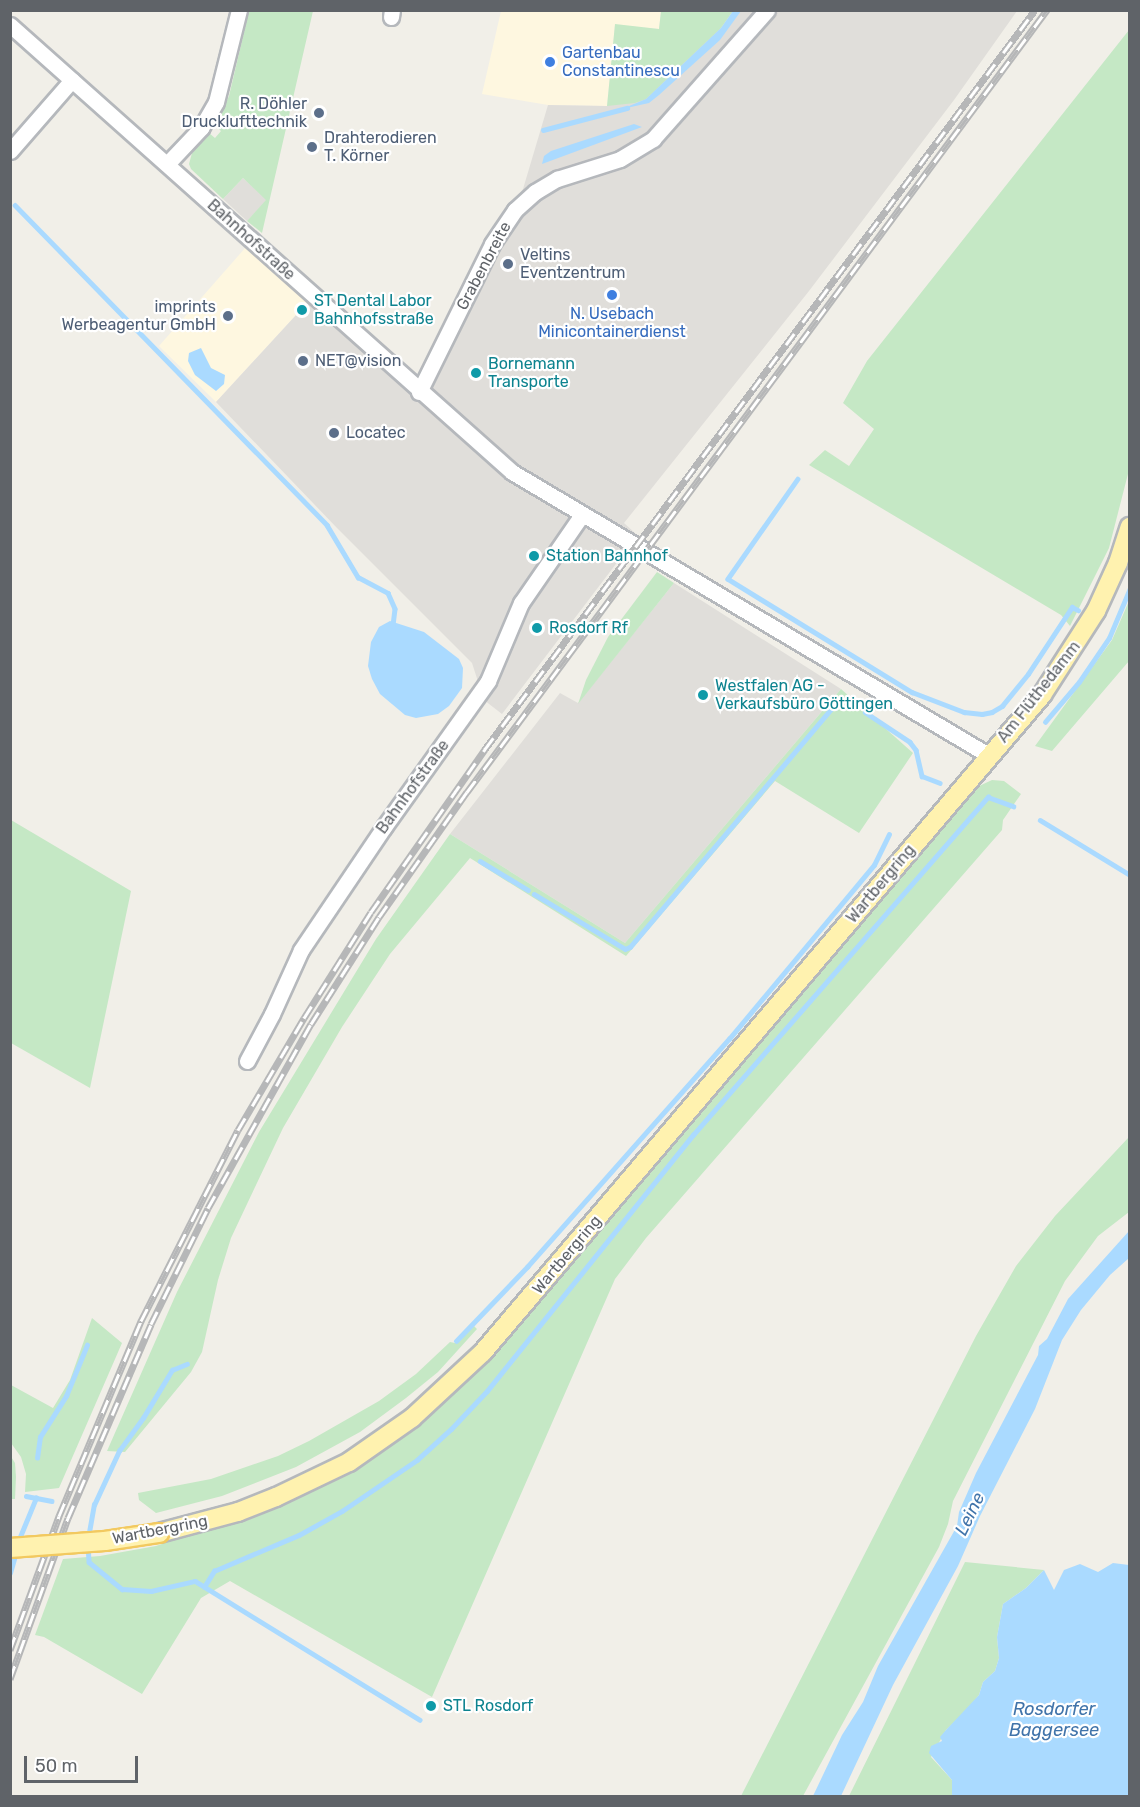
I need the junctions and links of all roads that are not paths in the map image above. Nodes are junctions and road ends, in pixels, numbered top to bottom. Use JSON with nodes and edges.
{"nodes":[{"id":1,"x":239,"y":10,"type":"edge"},
{"id":2,"x":768,"y":10,"type":"edge"},
{"id":3,"x":10,"y":25,"type":"edge"},
{"id":4,"x":72,"y":80,"type":"junction"},
{"id":5,"x":10,"y":151,"type":"edge"},
{"id":6,"x":167,"y":164,"type":"junction"},
{"id":7,"x":419,"y":392,"type":"junction"},
{"id":8,"x":581,"y":516,"type":"junction"},
{"id":9,"x":1130,"y":527,"type":"edge"},
{"id":10,"x":990,"y":756,"type":"junction"},
{"id":11,"x":247,"y":1061,"type":"dead end"},
{"id":12,"x":10,"y":1548,"type":"edge"}],
"edges":[{"from":1,"to":6,"type":"street"},
{"from":2,"to":7,"type":"street","name":"Grabenbreite"},
{"from":3,"to":4,"type":"street","name":"Bahnhofstraße"},
{"from":4,"to":5,"type":"street"},
{"from":4,"to":6,"type":"street","name":"Bahnhofstraße"},
{"from":6,"to":7,"type":"street","name":"Bahnhofstraße"},
{"from":7,"to":8,"type":"street","name":"Bahnhofstraße"},
{"from":8,"to":10,"type":"street","name":"Bahnhofstraße"},
{"from":8,"to":11,"type":"street","name":"Bahnhofstraße"},
{"from":9,"to":10,"type":"main road","name":"Am Flüthedamm"},
{"from":10,"to":12,"type":"main road","name":"Wartbergring","bridge":true}]}
